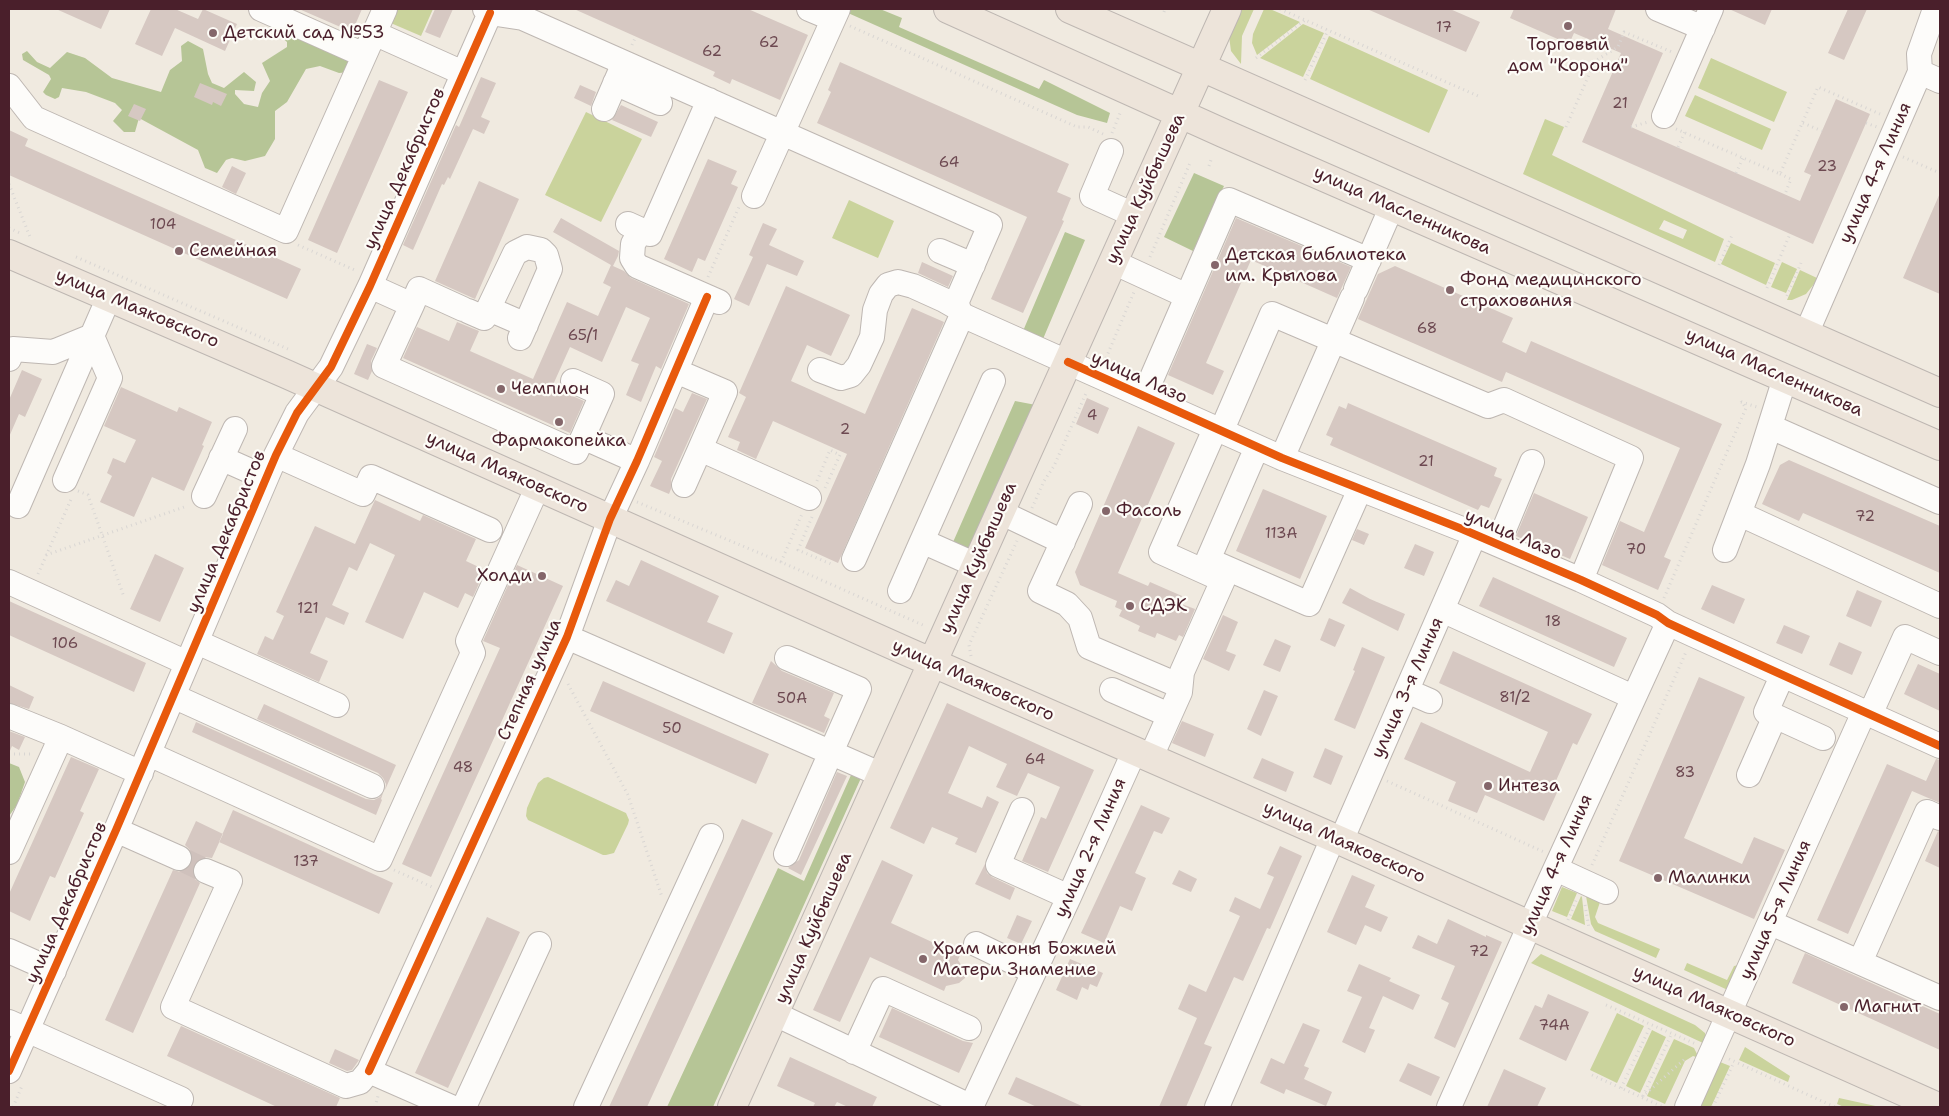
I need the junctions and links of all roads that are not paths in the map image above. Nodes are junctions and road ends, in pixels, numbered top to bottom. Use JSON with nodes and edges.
{"nodes":[{"id":1,"x":261,"y":9,"type":"edge"},
{"id":2,"x":385,"y":9,"type":"edge"},
{"id":3,"x":809,"y":9,"type":"edge"},
{"id":4,"x":948,"y":9,"type":"edge"},
{"id":5,"x":1070,"y":9,"type":"edge"},
{"id":6,"x":1227,"y":9,"type":"edge"},
{"id":7,"x":1658,"y":9,"type":"edge"},
{"id":8,"x":1935,"y":9,"type":"edge"},
{"id":9,"x":487,"y":11,"type":"edge"},
{"id":10,"x":835,"y":14,"type":"edge"},
{"id":11,"x":1707,"y":18,"type":"edge"},
{"id":12,"x":374,"y":33,"type":"junction"},
{"id":13,"x":364,"y":55,"type":"junction"},
{"id":14,"x":1201,"y":66,"type":"junction"},
{"id":15,"x":463,"y":73,"type":"junction"},
{"id":16,"x":620,"y":73,"type":"junction"},
{"id":17,"x":1930,"y":76,"type":"edge"},
{"id":18,"x":9,"y":86,"type":"edge"},
{"id":19,"x":709,"y":100,"type":"junction"},
{"id":20,"x":660,"y":103,"type":"dead end"},
{"id":21,"x":604,"y":110,"type":"dead end"},
{"id":22,"x":1180,"y":114,"type":"junction"},
{"id":23,"x":1659,"y":122,"type":"road end"},
{"id":24,"x":782,"y":133,"type":"junction"},
{"id":25,"x":1111,"y":144,"type":"road end"},
{"id":26,"x":748,"y":197,"type":"road end"},
{"id":27,"x":1392,"y":206,"type":"junction"},
{"id":28,"x":1134,"y":215,"type":"junction"},
{"id":29,"x":940,"y":251,"type":"dead end"},
{"id":30,"x":9,"y":254,"type":"edge"},
{"id":31,"x":1368,"y":260,"type":"junction"},
{"id":32,"x":1113,"y":262,"type":"junction"},
{"id":33,"x":972,"y":265,"type":"junction"},
{"id":34,"x":372,"y":282,"type":"junction"},
{"id":35,"x":1187,"y":296,"type":"junction"},
{"id":36,"x":109,"y":297,"type":"junction"},
{"id":37,"x":412,"y":305,"type":"junction"},
{"id":38,"x":473,"y":310,"type":"junction"},
{"id":39,"x":960,"y":312,"type":"junction"},
{"id":40,"x":1806,"y":334,"type":"junction"},
{"id":41,"x":92,"y":336,"type":"junction"},
{"id":42,"x":1333,"y":341,"type":"junction"},
{"id":43,"x":9,"y":359,"type":"edge"},
{"id":44,"x":1068,"y":362,"type":"junction"},
{"id":45,"x":676,"y":370,"type":"junction"},
{"id":46,"x":820,"y":370,"type":"dead end"},
{"id":47,"x":1785,"y":378,"type":"junction"},
{"id":48,"x":573,"y":381,"type":"dead end"},
{"id":49,"x":993,"y":381,"type":"dead end"},
{"id":50,"x":316,"y":387,"type":"junction"},
{"id":51,"x":1939,"y":394,"type":"edge"},
{"id":52,"x":1144,"y":396,"type":"junction"},
{"id":53,"x":1771,"y":427,"type":"junction"},
{"id":54,"x":234,"y":429,"type":"dead end"},
{"id":55,"x":1218,"y":430,"type":"junction"},
{"id":56,"x":583,"y":437,"type":"junction"},
{"id":57,"x":1932,"y":438,"type":"edge"},
{"id":58,"x":1257,"y":447,"type":"junction"},
{"id":59,"x":700,"y":449,"type":"junction"},
{"id":60,"x":276,"y":455,"type":"junction"},
{"id":61,"x":221,"y":458,"type":"junction"},
{"id":62,"x":1282,"y":458,"type":"junction"},
{"id":63,"x":638,"y":461,"type":"junction"},
{"id":64,"x":1532,"y":462,"type":"dead end"},
{"id":65,"x":266,"y":478,"type":"junction"},
{"id":66,"x":73,"y":484,"type":"road end"},
{"id":67,"x":684,"y":485,"type":"dead end"},
{"id":68,"x":538,"y":486,"type":"junction"},
{"id":69,"x":1360,"y":489,"type":"junction"},
{"id":70,"x":809,"y":498,"type":"dead end"},
{"id":71,"x":200,"y":499,"type":"road end"},
{"id":72,"x":1940,"y":502,"type":"edge"},
{"id":73,"x":1080,"y":504,"type":"dead end"},
{"id":74,"x":18,"y":506,"type":"dead end"},
{"id":75,"x":1000,"y":512,"type":"junction"},
{"id":76,"x":1740,"y":514,"type":"junction"},
{"id":77,"x":610,"y":519,"type":"junction"},
{"id":78,"x":490,"y":530,"type":"dead end"},
{"id":79,"x":1475,"y":534,"type":"junction"},
{"id":80,"x":922,"y":541,"type":"junction"},
{"id":81,"x":1063,"y":542,"type":"junction"},
{"id":82,"x":1498,"y":544,"type":"junction"},
{"id":83,"x":1725,"y":550,"type":"dead end"},
{"id":84,"x":854,"y":559,"type":"dead end"},
{"id":85,"x":976,"y":566,"type":"junction"},
{"id":86,"x":1581,"y":580,"type":"junction"},
{"id":87,"x":19,"y":587,"type":"edge"},
{"id":88,"x":900,"y":591,"type":"dead end"},
{"id":89,"x":1940,"y":606,"type":"edge"},
{"id":90,"x":1442,"y":610,"type":"junction"},
{"id":91,"x":1663,"y":619,"type":"junction"},
{"id":92,"x":567,"y":637,"type":"junction"},
{"id":93,"x":197,"y":642,"type":"junction"},
{"id":94,"x":1940,"y":653,"type":"edge"},
{"id":95,"x":787,"y":658,"type":"dead end"},
{"id":96,"x":187,"y":663,"type":"junction"},
{"id":97,"x":932,"y":663,"type":"junction"},
{"id":98,"x":1782,"y":676,"type":"junction"},
{"id":99,"x":1180,"y":686,"type":"junction"},
{"id":100,"x":1112,"y":690,"type":"dead end"},
{"id":101,"x":1407,"y":691,"type":"junction"},
{"id":102,"x":173,"y":696,"type":"junction"},
{"id":103,"x":1633,"y":697,"type":"junction"},
{"id":104,"x":1430,"y":701,"type":"dead end"},
{"id":105,"x":337,"y":705,"type":"dead end"},
{"id":106,"x":1865,"y":713,"type":"junction"},
{"id":107,"x":1169,"y":715,"type":"junction"},
{"id":108,"x":9,"y":716,"type":"edge"},
{"id":109,"x":1775,"y":716,"type":"junction"},
{"id":110,"x":61,"y":737,"type":"junction"},
{"id":111,"x":1823,"y":738,"type":"dead end"},
{"id":112,"x":1940,"y":746,"type":"edge"},
{"id":113,"x":830,"y":753,"type":"junction"},
{"id":114,"x":1142,"y":755,"type":"junction"},
{"id":115,"x":145,"y":764,"type":"junction"},
{"id":116,"x":882,"y":775,"type":"junction"},
{"id":117,"x":1749,"y":775,"type":"dead end"},
{"id":118,"x":372,"y":786,"type":"dead end"},
{"id":119,"x":1022,"y":810,"type":"dead end"},
{"id":120,"x":1940,"y":818,"type":"edge"},
{"id":121,"x":116,"y":830,"type":"junction"},
{"id":122,"x":711,"y":836,"type":"dead end"},
{"id":123,"x":1337,"y":840,"type":"junction"},
{"id":124,"x":9,"y":852,"type":"edge"},
{"id":125,"x":786,"y":854,"type":"dead end"},
{"id":126,"x":179,"y":858,"type":"tunnel mouth"},
{"id":127,"x":1558,"y":864,"type":"junction"},
{"id":128,"x":206,"y":871,"type":"tunnel mouth"},
{"id":129,"x":1606,"y":892,"type":"dead end"},
{"id":130,"x":1069,"y":897,"type":"junction"},
{"id":131,"x":1771,"y":923,"type":"junction"},
{"id":132,"x":1530,"y":926,"type":"junction"},
{"id":133,"x":539,"y":944,"type":"dead end"},
{"id":134,"x":976,"y":944,"type":"dead end"},
{"id":135,"x":9,"y":951,"type":"edge"},
{"id":136,"x":1860,"y":962,"type":"junction"},
{"id":137,"x":54,"y":971,"type":"junction"},
{"id":138,"x":1034,"y":972,"type":"junction"},
{"id":139,"x":1939,"y":993,"type":"edge"},
{"id":140,"x":775,"y":1014,"type":"junction"},
{"id":141,"x":1729,"y":1014,"type":"junction"},
{"id":142,"x":18,"y":1026,"type":"edge"},
{"id":143,"x":969,"y":1028,"type":"dead end"},
{"id":144,"x":854,"y":1052,"type":"junction"},
{"id":145,"x":369,"y":1070,"type":"junction"},
{"id":146,"x":9,"y":1071,"type":"edge"},
{"id":147,"x":181,"y":1099,"type":"dead end"},
{"id":148,"x":451,"y":1107,"type":"edge"},
{"id":149,"x":464,"y":1107,"type":"edge"},
{"id":150,"x":586,"y":1107,"type":"edge"},
{"id":151,"x":732,"y":1107,"type":"edge"},
{"id":152,"x":971,"y":1107,"type":"edge"},
{"id":153,"x":1217,"y":1107,"type":"edge"},
{"id":154,"x":1449,"y":1107,"type":"edge"},
{"id":155,"x":1687,"y":1107,"type":"edge"},
{"id":156,"x":1938,"y":1107,"type":"edge"}],
"edges":[{"from":1,"to":13,"type":"street"},
{"from":2,"to":12,"type":"street"},
{"from":3,"to":10,"type":"street"},
{"from":4,"to":22,"type":"main road","name":"улица Масленникова"},
{"from":5,"to":14,"type":"main road"},
{"from":6,"to":14,"type":"main road","name":"улица Куйбышева"},
{"from":7,"to":11,"type":"street"},
{"from":8,"to":17,"type":"street","name":"улица 4-я Линия"},
{"from":9,"to":15,"type":"street","name":"улица Декабристов"},
{"from":9,"to":16,"type":"street"},
{"from":10,"to":24,"type":"street"},
{"from":11,"to":23,"type":"street"},
{"from":12,"to":13,"type":"street"},
{"from":12,"to":15,"type":"street"},
{"from":13,"to":18,"type":"street"},
{"from":14,"to":22,"type":"main road","name":"улица Куйбышева"},
{"from":14,"to":40,"type":"main road"},
{"from":15,"to":34,"type":"street","name":"улица Декабристов"},
{"from":16,"to":19,"type":"street"},
{"from":16,"to":20,"type":"street"},
{"from":16,"to":21,"type":"street"},
{"from":17,"to":40,"type":"street","name":"улица 4-я Линия"},
{"from":19,"to":24,"type":"street"},
{"from":19,"to":45,"type":"street","name":"Степная улица"},
{"from":22,"to":27,"type":"main road","name":"улица Масленникова"},
{"from":22,"to":28,"type":"main road","name":"улица Куйбышева"},
{"from":24,"to":26,"type":"street"},
{"from":24,"to":33,"type":"street"},
{"from":25,"to":28,"type":"street"},
{"from":27,"to":31,"type":"street"},
{"from":27,"to":47,"type":"main road","name":"улица Масленникова"},
{"from":28,"to":32,"type":"main road","name":"улица Куйбышева"},
{"from":29,"to":33,"type":"street"},
{"from":30,"to":36,"type":"main road","name":"улица Маяковского"},
{"from":31,"to":35,"type":"street"},
{"from":31,"to":42,"type":"street"},
{"from":32,"to":35,"type":"street"},
{"from":32,"to":44,"type":"main road","name":"улица Куйбышева"},
{"from":33,"to":39,"type":"street"},
{"from":34,"to":37,"type":"street"},
{"from":34,"to":50,"type":"street","name":"улица Декабристов"},
{"from":35,"to":52,"type":"street"},
{"from":36,"to":41,"type":"street"},
{"from":36,"to":50,"type":"main road","name":"улица Маяковского"},
{"from":37,"to":38,"type":"street"},
{"from":37,"to":56,"type":"street"},
{"from":38,"to":38,"type":"street"},
{"from":39,"to":44,"type":"street","name":"улица Лазо"},
{"from":39,"to":46,"type":"street","name":"улица Лазо"},
{"from":39,"to":84,"type":"street"},
{"from":40,"to":51,"type":"main road"},
{"from":41,"to":43,"type":"street"},
{"from":41,"to":66,"type":"street"},
{"from":41,"to":74,"type":"street"},
{"from":42,"to":55,"type":"street"},
{"from":42,"to":62,"type":"street"},
{"from":42,"to":86,"type":"street"},
{"from":44,"to":52,"type":"street","name":"улица Лазо"},
{"from":44,"to":75,"type":"main road","name":"улица Куйбышева"},
{"from":45,"to":59,"type":"street"},
{"from":45,"to":63,"type":"street","name":"Степная улица"},
{"from":47,"to":53,"type":"street"},
{"from":47,"to":57,"type":"main road","name":"улица Масленникова"},
{"from":48,"to":56,"type":"street"},
{"from":49,"to":80,"type":"street"},
{"from":50,"to":60,"type":"street","name":"улица Декабристов"},
{"from":50,"to":68,"type":"main road","name":"улица Маяковского"},
{"from":52,"to":55,"type":"street","name":"улица Лазо"},
{"from":53,"to":72,"type":"street"},
{"from":53,"to":76,"type":"street"},
{"from":54,"to":61,"type":"street"},
{"from":55,"to":58,"type":"street","name":"улица Лазо"},
{"from":55,"to":99,"type":"street","name":"улица 2-я Линия"},
{"from":56,"to":63,"type":"street"},
{"from":58,"to":62,"type":"street","name":"улица Лазо"},
{"from":58,"to":69,"type":"street"},
{"from":59,"to":67,"type":"street"},
{"from":59,"to":70,"type":"street"},
{"from":60,"to":65,"type":"street","name":"улица Декабристов"},
{"from":60,"to":78,"type":"street"},
{"from":61,"to":65,"type":"street"},
{"from":61,"to":71,"type":"street"},
{"from":62,"to":69,"type":"street","name":"улица Лазо"},
{"from":63,"to":77,"type":"street","name":"Степная улица"},
{"from":64,"to":82,"type":"street"},
{"from":65,"to":93,"type":"street","name":"улица Декабристов"},
{"from":68,"to":77,"type":"main road","name":"улица Маяковского"},
{"from":68,"to":115,"type":"street"},
{"from":69,"to":79,"type":"street","name":"улица Лазо"},
{"from":73,"to":81,"type":"street"},
{"from":75,"to":81,"type":"street"},
{"from":75,"to":85,"type":"main road","name":"улица Куйбышева"},
{"from":76,"to":83,"type":"street"},
{"from":76,"to":89,"type":"street"},
{"from":77,"to":92,"type":"street","name":"Степная улица"},
{"from":77,"to":97,"type":"main road","name":"улица Маяковского"},
{"from":79,"to":82,"type":"street","name":"улица Лазо"},
{"from":79,"to":90,"type":"street","name":"улица 3-я Линия"},
{"from":80,"to":85,"type":"street"},
{"from":80,"to":88,"type":"street"},
{"from":81,"to":99,"type":"street"},
{"from":82,"to":86,"type":"street","name":"улица Лазо"},
{"from":85,"to":97,"type":"main road","name":"улица Куйбышева"},
{"from":86,"to":91,"type":"street","name":"улица Лазо"},
{"from":87,"to":96,"type":"street"},
{"from":90,"to":101,"type":"street","name":"улица 3-я Линия"},
{"from":90,"to":103,"type":"street"},
{"from":91,"to":98,"type":"street","name":"улица Лазо"},
{"from":91,"to":103,"type":"street","name":"улица 4-я Линия"},
{"from":92,"to":113,"type":"street"},
{"from":92,"to":145,"type":"street","name":"Степная улица"},
{"from":93,"to":96,"type":"street","name":"улица Декабристов"},
{"from":93,"to":105,"type":"street"},
{"from":94,"to":106,"type":"street","name":"улица 5-я Линия"},
{"from":95,"to":113,"type":"street"},
{"from":96,"to":102,"type":"street","name":"улица Декабристов"},
{"from":97,"to":114,"type":"main road","name":"улица Маяковского"},
{"from":97,"to":116,"type":"main road","name":"улица Куйбышева"},
{"from":98,"to":106,"type":"street","name":"улица Лазо"},
{"from":98,"to":109,"type":"street"},
{"from":99,"to":107,"type":"street","name":"улица 2-я Линия"},
{"from":100,"to":107,"type":"street"},
{"from":101,"to":104,"type":"street"},
{"from":101,"to":123,"type":"street","name":"улица 3-я Линия"},
{"from":102,"to":115,"type":"street","name":"улица Декабристов"},
{"from":102,"to":118,"type":"street"},
{"from":103,"to":127,"type":"street","name":"улица 4-я Линия"},
{"from":106,"to":112,"type":"street","name":"улица Лазо"},
{"from":106,"to":131,"type":"street","name":"улица 5-я Линия"},
{"from":107,"to":114,"type":"street","name":"улица 2-я Линия"},
{"from":108,"to":110,"type":"street"},
{"from":109,"to":111,"type":"street"},
{"from":109,"to":117,"type":"street"},
{"from":110,"to":115,"type":"street"},
{"from":110,"to":124,"type":"street"},
{"from":113,"to":116,"type":"street"},
{"from":113,"to":125,"type":"street"},
{"from":114,"to":123,"type":"main road","name":"улица Маяковского"},
{"from":114,"to":130,"type":"street","name":"улица 2-я Линия"},
{"from":115,"to":121,"type":"street","name":"улица Декабристов"},
{"from":116,"to":140,"type":"main road","name":"улица Куйбышева"},
{"from":119,"to":130,"type":"street"},
{"from":120,"to":136,"type":"street"},
{"from":121,"to":126,"type":"street"},
{"from":121,"to":137,"type":"street","name":"улица Декабристов"},
{"from":122,"to":150,"type":"street"},
{"from":123,"to":132,"type":"main road","name":"улица Маяковского"},
{"from":123,"to":153,"type":"street","name":"улица 3-я Линия"},
{"from":127,"to":129,"type":"street"},
{"from":127,"to":132,"type":"street","name":"улица 4-я Линия"},
{"from":128,"to":145,"type":"street"},
{"from":130,"to":138,"type":"street","name":"улица 2-я Линия"},
{"from":131,"to":136,"type":"street"},
{"from":131,"to":141,"type":"street","name":"улица 5-я Линия"},
{"from":132,"to":141,"type":"main road","name":"улица Маяковского"},
{"from":132,"to":154,"type":"street","name":"улица 4-я Линия"},
{"from":133,"to":149,"type":"street"},
{"from":134,"to":138,"type":"street"},
{"from":135,"to":137,"type":"street"},
{"from":136,"to":139,"type":"street"},
{"from":137,"to":142,"type":"street","name":"улица Декабристов"},
{"from":138,"to":152,"type":"street","name":"улица 2-я Линия"},
{"from":140,"to":144,"type":"street"},
{"from":140,"to":151,"type":"main road","name":"улица Куйбышева"},
{"from":141,"to":155,"type":"street","name":"улица 5-я Линия"},
{"from":141,"to":156,"type":"main road","name":"улица Маяковского"},
{"from":142,"to":146,"type":"street","name":"улица Декабристов"},
{"from":142,"to":147,"type":"street"},
{"from":143,"to":144,"type":"street"},
{"from":144,"to":152,"type":"street"},
{"from":145,"to":148,"type":"street"}]}
